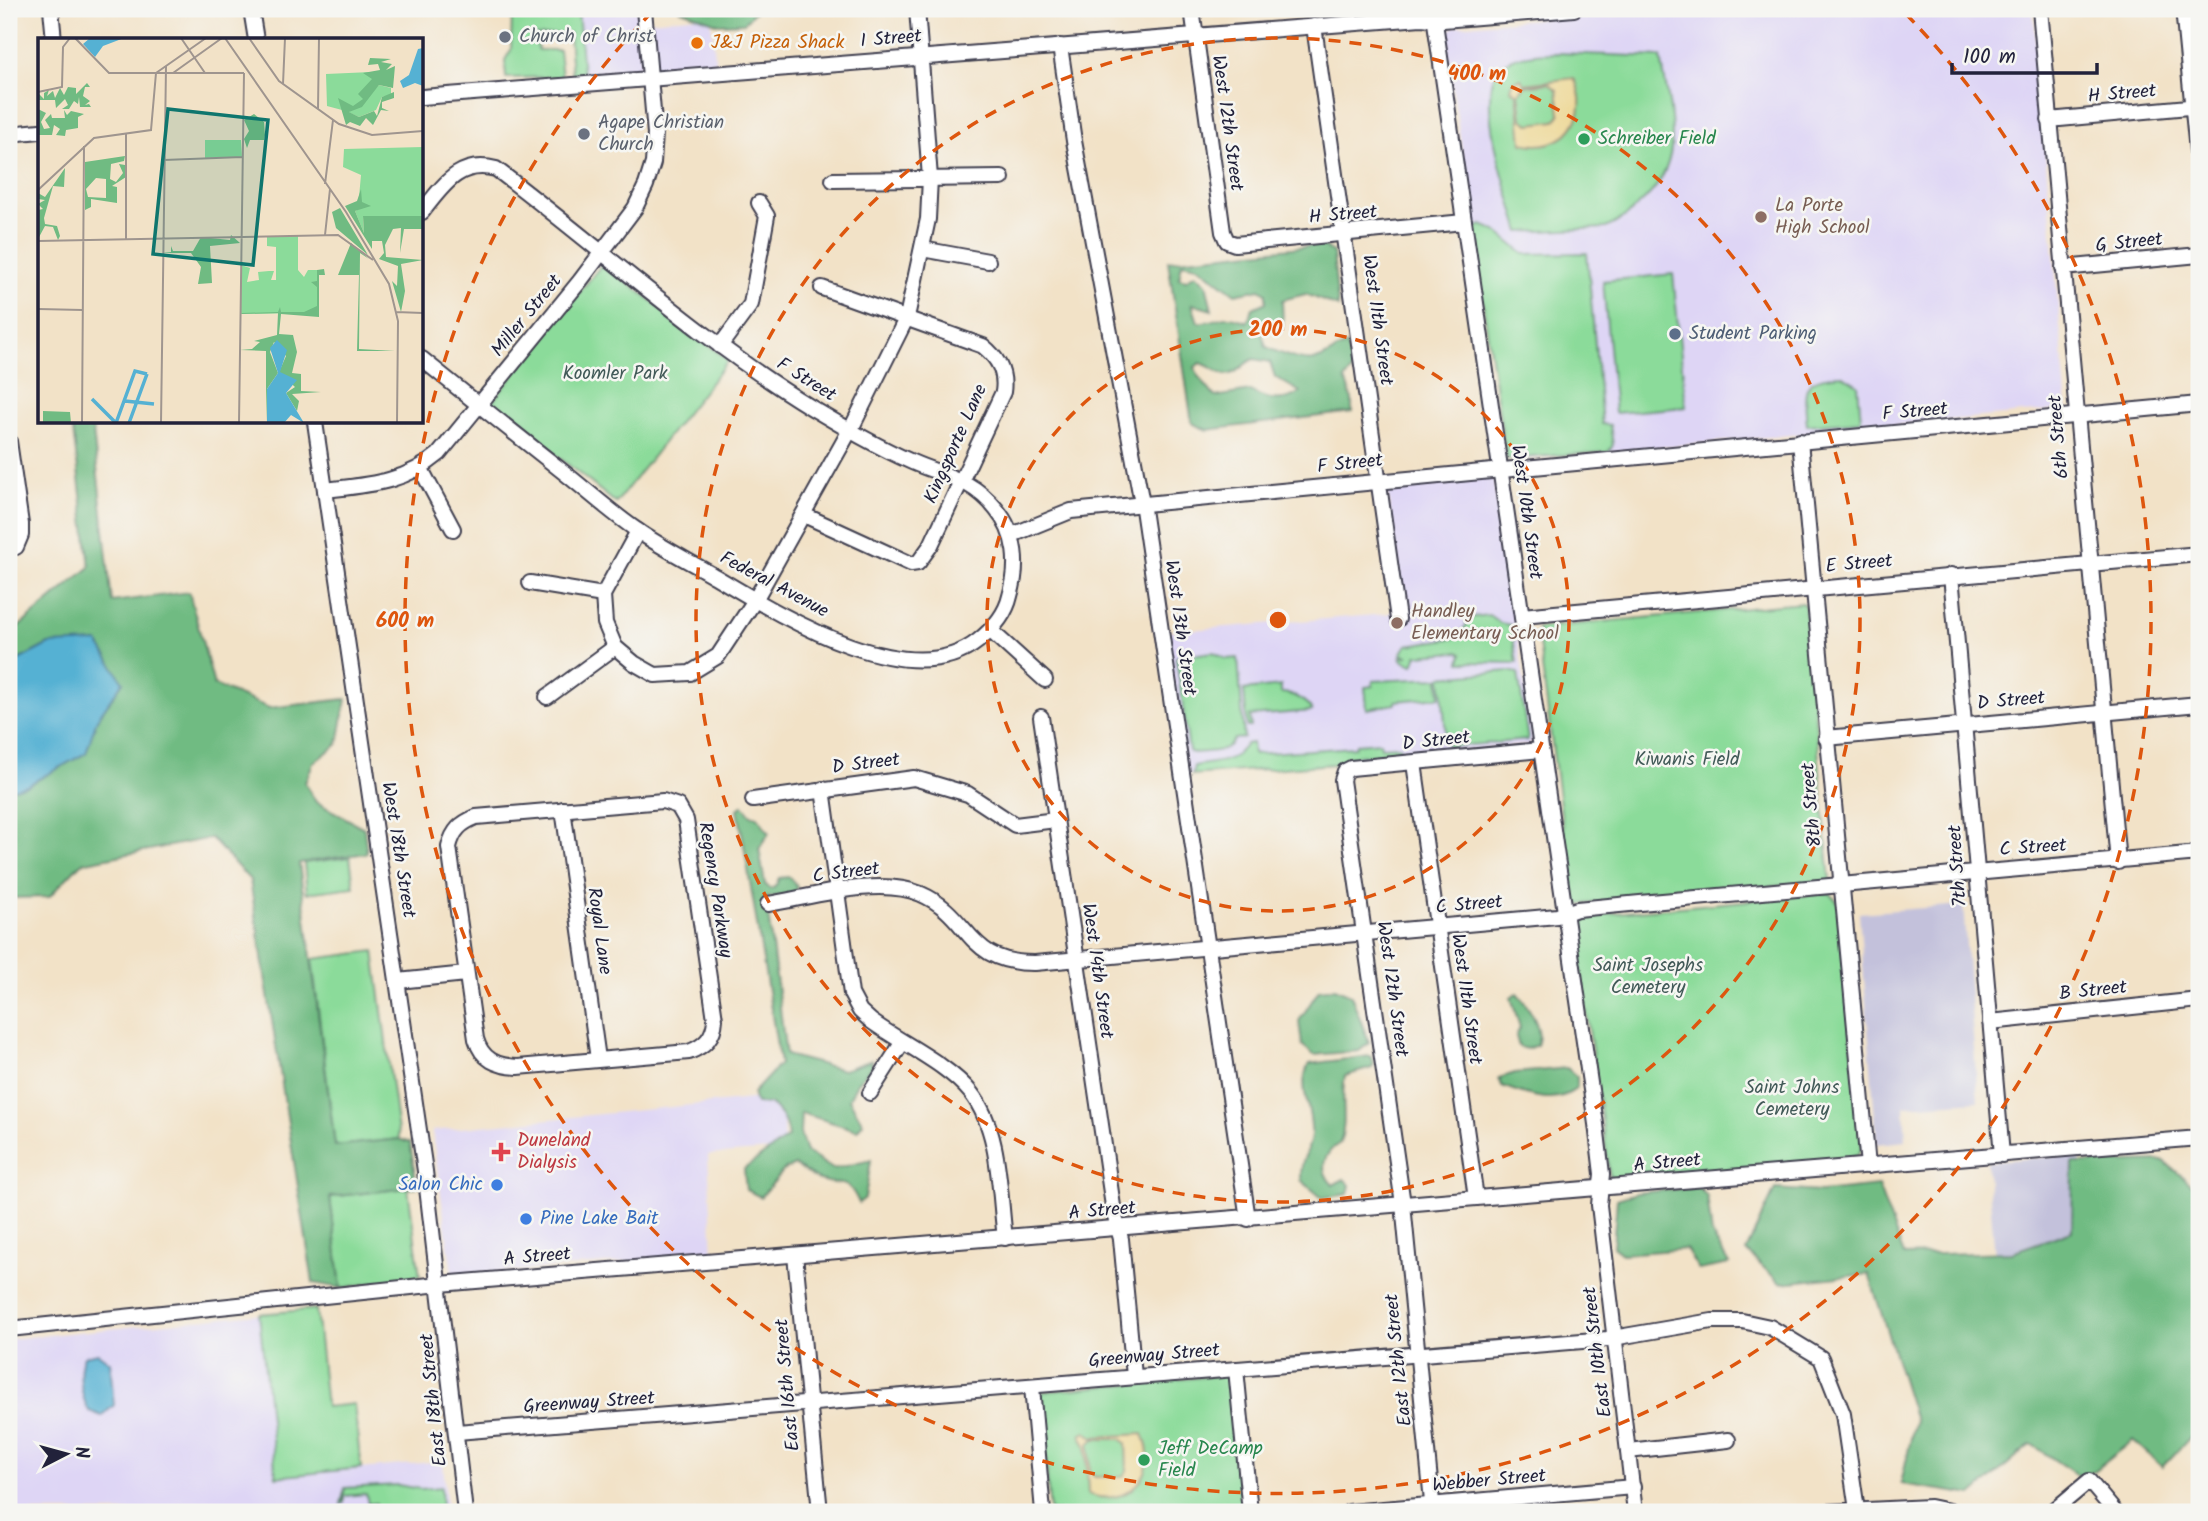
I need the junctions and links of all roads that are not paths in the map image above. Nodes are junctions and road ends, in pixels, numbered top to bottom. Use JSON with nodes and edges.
{"nodes":[{"id":1,"x":51,"y":9,"type":"edge"},
{"id":2,"x":251,"y":9,"type":"edge"},
{"id":3,"x":644,"y":9,"type":"edge"},
{"id":4,"x":917,"y":9,"type":"edge"},
{"id":5,"x":1192,"y":9,"type":"edge"},
{"id":6,"x":1574,"y":9,"type":"edge"},
{"id":7,"x":2040,"y":9,"type":"edge"},
{"id":8,"x":2183,"y":9,"type":"edge"},
{"id":9,"x":1433,"y":14,"type":"edge"},
{"id":10,"x":1314,"y":26,"type":"junction"},
{"id":11,"x":1195,"y":37,"type":"junction"},
{"id":12,"x":54,"y":38,"type":"edge"},
{"id":13,"x":256,"y":38,"type":"edge"},
{"id":14,"x":1060,"y":46,"type":"junction"},
{"id":15,"x":921,"y":56,"type":"junction"},
{"id":16,"x":650,"y":78,"type":"junction"},
{"id":17,"x":424,"y":97,"type":"edge"},
{"id":18,"x":2196,"y":106,"type":"edge"},
{"id":19,"x":2049,"y":120,"type":"junction"},
{"id":20,"x":38,"y":131,"type":"edge"},
{"id":21,"x":9,"y":134,"type":"edge"},
{"id":22,"x":2199,"y":172,"type":"edge"},
{"id":23,"x":930,"y":178,"type":"junction"},
{"id":24,"x":1002,"y":178,"type":"dead end"},
{"id":25,"x":833,"y":180,"type":"dead end"},
{"id":26,"x":759,"y":203,"type":"dead end"},
{"id":27,"x":424,"y":210,"type":"edge"},
{"id":28,"x":1464,"y":222,"type":"junction"},
{"id":29,"x":1346,"y":235,"type":"junction"},
{"id":30,"x":1227,"y":241,"type":"joint"},
{"id":31,"x":922,"y":249,"type":"junction"},
{"id":32,"x":603,"y":251,"type":"junction"},
{"id":33,"x":2199,"y":255,"type":"edge"},
{"id":34,"x":988,"y":261,"type":"dead end"},
{"id":35,"x":2063,"y":268,"type":"junction"},
{"id":36,"x":822,"y":288,"type":"dead end"},
{"id":37,"x":907,"y":317,"type":"junction"},
{"id":38,"x":720,"y":346,"type":"junction"},
{"id":39,"x":424,"y":361,"type":"edge"},
{"id":40,"x":2199,"y":404,"type":"edge"},
{"id":41,"x":479,"y":405,"type":"junction"},
{"id":42,"x":2077,"y":416,"type":"junction"},
{"id":43,"x":314,"y":424,"type":"edge"},
{"id":44,"x":850,"y":429,"type":"junction"},
{"id":45,"x":9,"y":441,"type":"edge"},
{"id":46,"x":1800,"y":441,"type":"junction"},
{"id":47,"x":421,"y":469,"type":"junction"},
{"id":48,"x":1500,"y":470,"type":"junction"},
{"id":49,"x":962,"y":479,"type":"junction"},
{"id":50,"x":1379,"y":480,"type":"junction"},
{"id":51,"x":325,"y":490,"type":"junction"},
{"id":52,"x":1142,"y":503,"type":"junction"},
{"id":53,"x":804,"y":515,"type":"junction"},
{"id":54,"x":453,"y":529,"type":"dead end"},
{"id":55,"x":638,"y":531,"type":"junction"},
{"id":56,"x":1012,"y":535,"type":"junction"},
{"id":57,"x":16,"y":550,"type":"edge"},
{"id":58,"x":2199,"y":554,"type":"edge"},
{"id":59,"x":2091,"y":564,"type":"junction"},
{"id":60,"x":1951,"y":575,"type":"junction"},
{"id":61,"x":530,"y":583,"type":"dead end"},
{"id":62,"x":1812,"y":587,"type":"junction"},
{"id":63,"x":603,"y":595,"type":"junction"},
{"id":64,"x":755,"y":600,"type":"junction"},
{"id":65,"x":1522,"y":616,"type":"junction"},
{"id":66,"x":1398,"y":619,"type":"dead end"},
{"id":67,"x":991,"y":631,"type":"junction"},
{"id":68,"x":615,"y":646,"type":"junction"},
{"id":69,"x":1045,"y":680,"type":"dead end"},
{"id":70,"x":547,"y":697,"type":"dead end"},
{"id":71,"x":2199,"y":704,"type":"edge"},
{"id":72,"x":2104,"y":713,"type":"junction"},
{"id":73,"x":1041,"y":717,"type":"dead end"},
{"id":74,"x":1965,"y":724,"type":"junction"},
{"id":75,"x":1826,"y":738,"type":"junction"},
{"id":76,"x":1541,"y":750,"type":"junction"},
{"id":77,"x":1414,"y":763,"type":"junction"},
{"id":78,"x":1342,"y":780,"type":"joint"},
{"id":79,"x":822,"y":789,"type":"junction"},
{"id":80,"x":753,"y":800,"type":"dead end"},
{"id":81,"x":563,"y":809,"type":"junction"},
{"id":82,"x":1056,"y":820,"type":"junction"},
{"id":83,"x":2199,"y":853,"type":"edge"},
{"id":84,"x":2118,"y":862,"type":"junction"},
{"id":85,"x":1979,"y":871,"type":"junction"},
{"id":86,"x":1840,"y":884,"type":"junction"},
{"id":87,"x":838,"y":892,"type":"junction"},
{"id":88,"x":768,"y":904,"type":"dead end"},
{"id":89,"x":1565,"y":913,"type":"junction"},
{"id":90,"x":1436,"y":927,"type":"junction"},
{"id":91,"x":1365,"y":934,"type":"junction"},
{"id":92,"x":1208,"y":949,"type":"junction"},
{"id":93,"x":1076,"y":959,"type":"junction"},
{"id":94,"x":466,"y":974,"type":"junction"},
{"id":95,"x":398,"y":981,"type":"junction"},
{"id":96,"x":2199,"y":1000,"type":"edge"},
{"id":97,"x":1990,"y":1022,"type":"junction"},
{"id":98,"x":902,"y":1043,"type":"junction"},
{"id":99,"x":598,"y":1059,"type":"junction"},
{"id":100,"x":870,"y":1093,"type":"dead end"},
{"id":101,"x":2199,"y":1138,"type":"edge"},
{"id":102,"x":2002,"y":1155,"type":"junction"},
{"id":103,"x":1868,"y":1166,"type":"junction"},
{"id":104,"x":1601,"y":1188,"type":"junction"},
{"id":105,"x":1476,"y":1198,"type":"junction"},
{"id":106,"x":1403,"y":1204,"type":"junction"},
{"id":107,"x":1248,"y":1219,"type":"junction"},
{"id":108,"x":1117,"y":1230,"type":"junction"},
{"id":109,"x":1004,"y":1238,"type":"junction"},
{"id":110,"x":795,"y":1255,"type":"junction"},
{"id":111,"x":440,"y":1284,"type":"junction"},
{"id":112,"x":9,"y":1329,"type":"edge"},
{"id":113,"x":1616,"y":1335,"type":"junction"},
{"id":114,"x":1418,"y":1354,"type":"junction"},
{"id":115,"x":1236,"y":1369,"type":"junction"},
{"id":116,"x":1134,"y":1376,"type":"junction"},
{"id":117,"x":1032,"y":1387,"type":"junction"},
{"id":118,"x":809,"y":1405,"type":"junction"},
{"id":119,"x":457,"y":1432,"type":"junction"},
{"id":120,"x":1728,"y":1440,"type":"dead end"},
{"id":121,"x":1628,"y":1451,"type":"junction"},
{"id":122,"x":1633,"y":1487,"type":"junction"},
{"id":123,"x":1433,"y":1509,"type":"edge"},
{"id":124,"x":1857,"y":1510,"type":"junction"},
{"id":125,"x":465,"y":1512,"type":"edge"},
{"id":126,"x":820,"y":1512,"type":"edge"},
{"id":127,"x":1043,"y":1512,"type":"edge"},
{"id":128,"x":1250,"y":1512,"type":"edge"},
{"id":129,"x":1349,"y":1512,"type":"edge"},
{"id":130,"x":1635,"y":1512,"type":"edge"},
{"id":131,"x":1825,"y":1512,"type":"edge"},
{"id":132,"x":1954,"y":1512,"type":"edge"},
{"id":133,"x":2052,"y":1512,"type":"edge"},
{"id":134,"x":2115,"y":1512,"type":"edge"}],
"edges":[{"from":1,"to":12,"type":"street"},
{"from":2,"to":13,"type":"street"},
{"from":3,"to":16,"type":"street","name":"Miller Street"},
{"from":4,"to":15,"type":"street"},
{"from":5,"to":11,"type":"street","name":"West 12th Street"},
{"from":6,"to":9,"type":"street","name":"I Street"},
{"from":7,"to":19,"type":"street","name":"6th Street"},
{"from":8,"to":18,"type":"street"},
{"from":9,"to":10,"type":"street","name":"I Street"},
{"from":9,"to":28,"type":"street","name":"West 10th Street"},
{"from":10,"to":11,"type":"street","name":"I Street"},
{"from":10,"to":29,"type":"street","name":"West 11th Street"},
{"from":11,"to":14,"type":"street","name":"I Street"},
{"from":11,"to":30,"type":"street","name":"West 12th Street"},
{"from":14,"to":15,"type":"street","name":"I Street"},
{"from":14,"to":52,"type":"street","name":"West 13th Street"},
{"from":15,"to":16,"type":"street","name":"I Street"},
{"from":15,"to":23,"type":"street"},
{"from":16,"to":17,"type":"street","name":"I Street"},
{"from":16,"to":32,"type":"street","name":"Miller Street"},
{"from":18,"to":19,"type":"street","name":"H Street"},
{"from":18,"to":22,"type":"street"},
{"from":19,"to":35,"type":"street","name":"6th Street"},
{"from":20,"to":21,"type":"street"},
{"from":23,"to":24,"type":"street"},
{"from":23,"to":25,"type":"street"},
{"from":23,"to":31,"type":"street"},
{"from":26,"to":38,"type":"street"},
{"from":27,"to":32,"type":"street","name":"F Street"},
{"from":28,"to":29,"type":"street","name":"H Street"},
{"from":28,"to":48,"type":"street","name":"West 10th Street"},
{"from":29,"to":30,"type":"street","name":"H Street"},
{"from":29,"to":50,"type":"street","name":"West 11th Street"},
{"from":31,"to":34,"type":"street"},
{"from":31,"to":37,"type":"street"},
{"from":32,"to":38,"type":"street","name":"F Street"},
{"from":32,"to":41,"type":"street","name":"Miller Street"},
{"from":33,"to":35,"type":"street","name":"G Street"},
{"from":35,"to":42,"type":"street","name":"6th Street"},
{"from":36,"to":37,"type":"street","name":"Kingsporte Lane"},
{"from":37,"to":44,"type":"street"},
{"from":37,"to":49,"type":"street","name":"Kingsporte Lane"},
{"from":38,"to":44,"type":"street","name":"F Street"},
{"from":39,"to":41,"type":"street","name":"Federal Avenue"},
{"from":40,"to":42,"type":"street","name":"F Street"},
{"from":41,"to":47,"type":"street","name":"Miller Street"},
{"from":41,"to":55,"type":"street","name":"Federal Avenue"},
{"from":42,"to":46,"type":"street","name":"F Street"},
{"from":42,"to":59,"type":"street","name":"6th Street"},
{"from":43,"to":51,"type":"street","name":"West 18th Street"},
{"from":44,"to":49,"type":"street","name":"F Street"},
{"from":44,"to":53,"type":"street"},
{"from":45,"to":57,"type":"street"},
{"from":46,"to":48,"type":"street","name":"F Street"},
{"from":46,"to":62,"type":"street","name":"8th Street"},
{"from":47,"to":51,"type":"street","name":"Miller Street"},
{"from":47,"to":54,"type":"street"},
{"from":48,"to":50,"type":"street","name":"F Street"},
{"from":48,"to":65,"type":"street","name":"West 10th Street"},
{"from":49,"to":53,"type":"street","name":"Kingsporte Lane"},
{"from":49,"to":56,"type":"street","name":"F Street"},
{"from":50,"to":52,"type":"street","name":"F Street"},
{"from":50,"to":66,"type":"street","name":"West 11th Street"},
{"from":51,"to":95,"type":"street","name":"West 18th Street"},
{"from":52,"to":56,"type":"street","name":"F Street"},
{"from":52,"to":92,"type":"street","name":"West 13th Street"},
{"from":53,"to":64,"type":"street"},
{"from":55,"to":63,"type":"street"},
{"from":55,"to":64,"type":"street","name":"Federal Avenue"},
{"from":56,"to":67,"type":"street","name":"Federal Avenue"},
{"from":58,"to":59,"type":"street","name":"E Street"},
{"from":59,"to":60,"type":"street","name":"E Street"},
{"from":59,"to":72,"type":"street","name":"6th Street"},
{"from":60,"to":62,"type":"street","name":"E Street"},
{"from":60,"to":74,"type":"street","name":"7th Street"},
{"from":61,"to":63,"type":"street"},
{"from":62,"to":65,"type":"street","name":"E Street"},
{"from":62,"to":75,"type":"street","name":"8th Street"},
{"from":63,"to":68,"type":"street"},
{"from":64,"to":67,"type":"street","name":"Federal Avenue"},
{"from":64,"to":68,"type":"street"},
{"from":65,"to":76,"type":"street","name":"West 10th Street"},
{"from":67,"to":69,"type":"street"},
{"from":68,"to":70,"type":"street"},
{"from":71,"to":72,"type":"street","name":"D Street"},
{"from":72,"to":74,"type":"street","name":"D Street"},
{"from":72,"to":84,"type":"street","name":"6th Street"},
{"from":73,"to":82,"type":"street","name":"West 14th Street"},
{"from":74,"to":75,"type":"street","name":"D Street"},
{"from":74,"to":85,"type":"street","name":"7th Street"},
{"from":75,"to":86,"type":"street","name":"8th Street"},
{"from":76,"to":77,"type":"street","name":"D Street"},
{"from":76,"to":89,"type":"street","name":"West 10th Street"},
{"from":77,"to":78,"type":"street","name":"D Street"},
{"from":77,"to":90,"type":"street","name":"West 11th Street"},
{"from":78,"to":91,"type":"street","name":"West 12th Street"},
{"from":79,"to":80,"type":"street","name":"D Street"},
{"from":79,"to":82,"type":"street","name":"D Street"},
{"from":79,"to":87,"type":"street"},
{"from":81,"to":94,"type":"street","name":"Regency Parkway"},
{"from":81,"to":99,"type":"street","name":"Royal Lane"},
{"from":81,"to":99,"type":"street","name":"Regency Parkway"},
{"from":82,"to":93,"type":"street","name":"West 14th Street"},
{"from":83,"to":84,"type":"street","name":"C Street"},
{"from":84,"to":85,"type":"street","name":"C Street"},
{"from":85,"to":86,"type":"street","name":"C Street"},
{"from":85,"to":97,"type":"street","name":"7th Street"},
{"from":86,"to":89,"type":"street","name":"C Street"},
{"from":86,"to":103,"type":"street","name":"8th Street"},
{"from":87,"to":88,"type":"street","name":"C Street"},
{"from":87,"to":93,"type":"street","name":"C Street"},
{"from":87,"to":98,"type":"street"},
{"from":89,"to":90,"type":"street","name":"C Street"},
{"from":89,"to":104,"type":"street","name":"West 10th Street"},
{"from":90,"to":91,"type":"street","name":"C Street"},
{"from":90,"to":105,"type":"street","name":"West 11th Street"},
{"from":91,"to":92,"type":"street","name":"C Street"},
{"from":91,"to":106,"type":"street","name":"West 12th Street"},
{"from":92,"to":93,"type":"street","name":"C Street"},
{"from":92,"to":107,"type":"street","name":"West 13th Street"},
{"from":93,"to":108,"type":"street","name":"West 14th Street"},
{"from":94,"to":95,"type":"street"},
{"from":94,"to":99,"type":"street","name":"Regency Parkway"},
{"from":95,"to":111,"type":"street","name":"West 18th Street"},
{"from":96,"to":97,"type":"street","name":"B Street"},
{"from":97,"to":102,"type":"street","name":"7th Street"},
{"from":98,"to":100,"type":"street"},
{"from":98,"to":109,"type":"street"},
{"from":101,"to":102,"type":"street","name":"A Street"},
{"from":102,"to":103,"type":"street","name":"A Street"},
{"from":103,"to":104,"type":"street","name":"A Street"},
{"from":104,"to":105,"type":"street","name":"A Street"},
{"from":104,"to":113,"type":"street","name":"East 10th Street"},
{"from":105,"to":106,"type":"street","name":"A Street"},
{"from":106,"to":107,"type":"street","name":"A Street"},
{"from":106,"to":114,"type":"street","name":"East 12th Street"},
{"from":107,"to":108,"type":"street","name":"A Street"},
{"from":108,"to":109,"type":"street","name":"A Street"},
{"from":108,"to":116,"type":"street","name":"West 14th Street"},
{"from":109,"to":110,"type":"street","name":"A Street"},
{"from":110,"to":111,"type":"street","name":"A Street"},
{"from":110,"to":118,"type":"street","name":"East 16th Street"},
{"from":111,"to":112,"type":"street","name":"A Street"},
{"from":111,"to":119,"type":"street","name":"East 18th Street"},
{"from":113,"to":114,"type":"street","name":"Greenway Street"},
{"from":113,"to":121,"type":"street","name":"East 10th Street"},
{"from":113,"to":124,"type":"street","name":"Greenway Street"},
{"from":114,"to":115,"type":"street","name":"Greenway Street"},
{"from":114,"to":123,"type":"street","name":"East 12th Street"},
{"from":115,"to":116,"type":"street","name":"Greenway Street"},
{"from":115,"to":128,"type":"street"},
{"from":116,"to":117,"type":"street","name":"Greenway Street"},
{"from":117,"to":118,"type":"street","name":"Greenway Street"},
{"from":117,"to":127,"type":"street"},
{"from":118,"to":119,"type":"street","name":"Greenway Street"},
{"from":118,"to":126,"type":"street","name":"East 16th Street"},
{"from":119,"to":125,"type":"street","name":"East 18th Street"},
{"from":120,"to":121,"type":"street"},
{"from":121,"to":122,"type":"street","name":"East 10th Street"},
{"from":122,"to":123,"type":"street","name":"Webber Street"},
{"from":122,"to":130,"type":"street","name":"East 10th Street"},
{"from":123,"to":129,"type":"street","name":"Webber Street"},
{"from":124,"to":131,"type":"street"},
{"from":124,"to":132,"type":"street"},
{"from":133,"to":134,"type":"street"}]}
